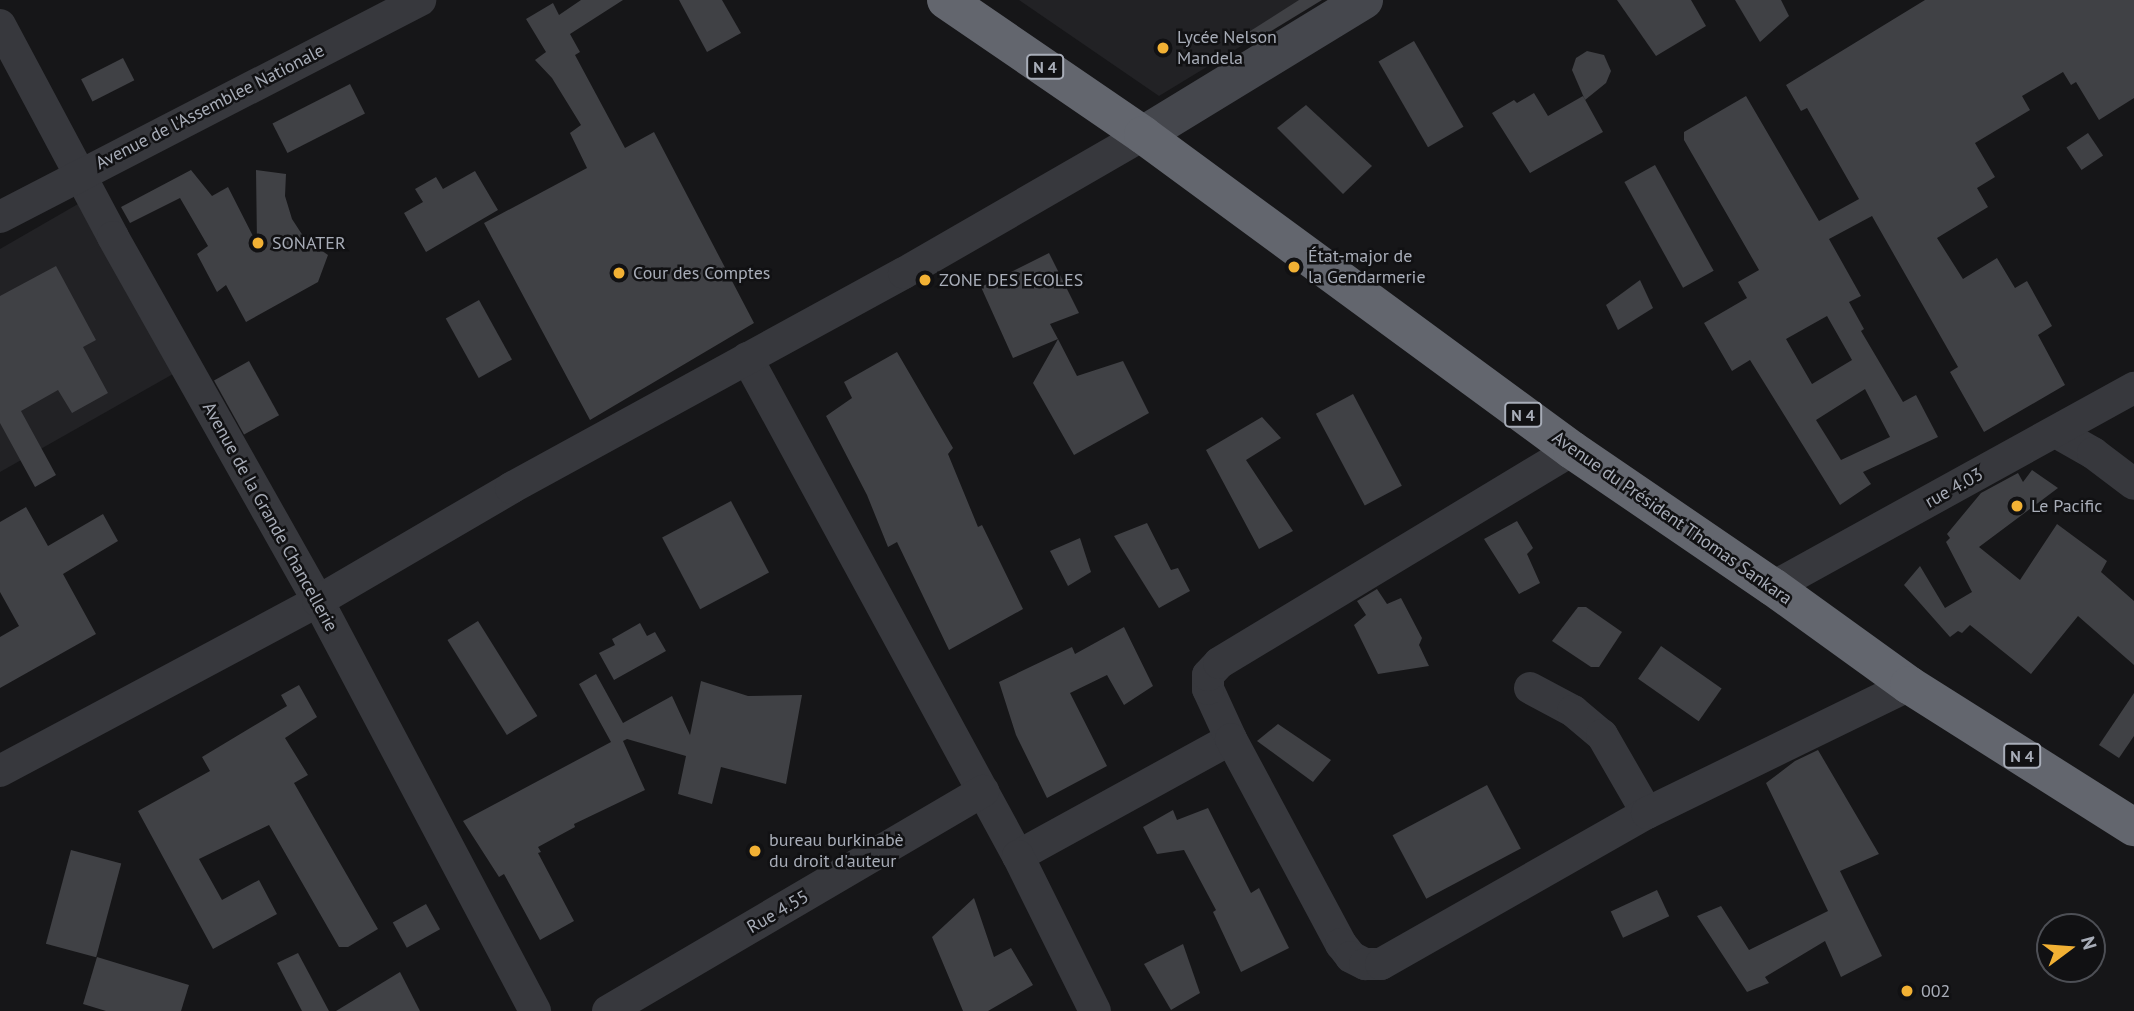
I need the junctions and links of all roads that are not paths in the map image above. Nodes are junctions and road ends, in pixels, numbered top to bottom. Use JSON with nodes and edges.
{"nodes":[{"id":1,"x":420,"y":0,"type":"edge"},
{"id":2,"x":946,"y":0,"type":"edge"},
{"id":3,"x":1364,"y":0,"type":"edge"},
{"id":4,"x":0,"y":26,"type":"edge"},
{"id":5,"x":1143,"y":135,"type":"junction"},
{"id":6,"x":79,"y":174,"type":"junction"},
{"id":7,"x":0,"y":217,"type":"edge"},
{"id":8,"x":747,"y":358,"type":"junction"},
{"id":9,"x":2134,"y":388,"type":"edge"},
{"id":10,"x":2056,"y":432,"type":"junction"},
{"id":11,"x":1572,"y":450,"type":"junction"},
{"id":12,"x":2093,"y":453,"type":"junction"},
{"id":13,"x":2134,"y":453,"type":"edge"},
{"id":14,"x":2134,"y":484,"type":"edge"},
{"id":15,"x":1773,"y":587,"type":"junction"},
{"id":16,"x":318,"y":600,"type":"junction"},
{"id":17,"x":1909,"y":685,"type":"junction"},
{"id":18,"x":1530,"y":688,"type":"dead end"},
{"id":19,"x":1231,"y":739,"type":"junction"},
{"id":20,"x":0,"y":771,"type":"edge"},
{"id":21,"x":983,"y":791,"type":"junction"},
{"id":22,"x":1647,"y":813,"type":"junction"},
{"id":23,"x":2134,"y":827,"type":"edge"},
{"id":24,"x":1018,"y":856,"type":"junction"},
{"id":25,"x":535,"y":1011,"type":"edge"},
{"id":26,"x":608,"y":1011,"type":"edge"},
{"id":27,"x":1095,"y":1011,"type":"edge"}],
"edges":[{"from":1,"to":6,"type":"street","name":"Avenue de l'Assemblee Nationale"},
{"from":2,"to":5,"type":"highway","name":"Avenue du Président Thomas Sankara","number":"N 4"},
{"from":3,"to":5,"type":"street"},
{"from":4,"to":6,"type":"street","name":"Avenue de la Grande Chancellerie"},
{"from":5,"to":8,"type":"street"},
{"from":5,"to":11,"type":"highway","name":"Avenue du Président Thomas Sankara","number":"N 4"},
{"from":6,"to":7,"type":"street","name":"Avenue de l'Assemblee Nationale"},
{"from":6,"to":16,"type":"street","name":"Avenue de la Grande Chancellerie"},
{"from":8,"to":16,"type":"street"},
{"from":8,"to":21,"type":"street"},
{"from":9,"to":10,"type":"street","name":"rue 4.03"},
{"from":10,"to":12,"type":"street"},
{"from":10,"to":15,"type":"street","name":"rue 4.03"},
{"from":11,"to":15,"type":"highway","name":"Avenue du Président Thomas Sankara","number":"N 4"},
{"from":11,"to":19,"type":"street"},
{"from":12,"to":13,"type":"street"},
{"from":12,"to":14,"type":"street"},
{"from":15,"to":17,"type":"highway","name":"Avenue du Président Thomas Sankara","number":"N 4"},
{"from":16,"to":20,"type":"street"},
{"from":16,"to":25,"type":"street","name":"Avenue de la Grande Chancellerie"},
{"from":17,"to":22,"type":"street"},
{"from":17,"to":23,"type":"highway","name":"Avenue du Président Thomas Sankara","number":"N 4"},
{"from":18,"to":22,"type":"street"},
{"from":19,"to":22,"type":"street"},
{"from":19,"to":24,"type":"street"},
{"from":21,"to":24,"type":"street"},
{"from":21,"to":26,"type":"street","name":"Rue 4.55"},
{"from":24,"to":27,"type":"street"}]}
